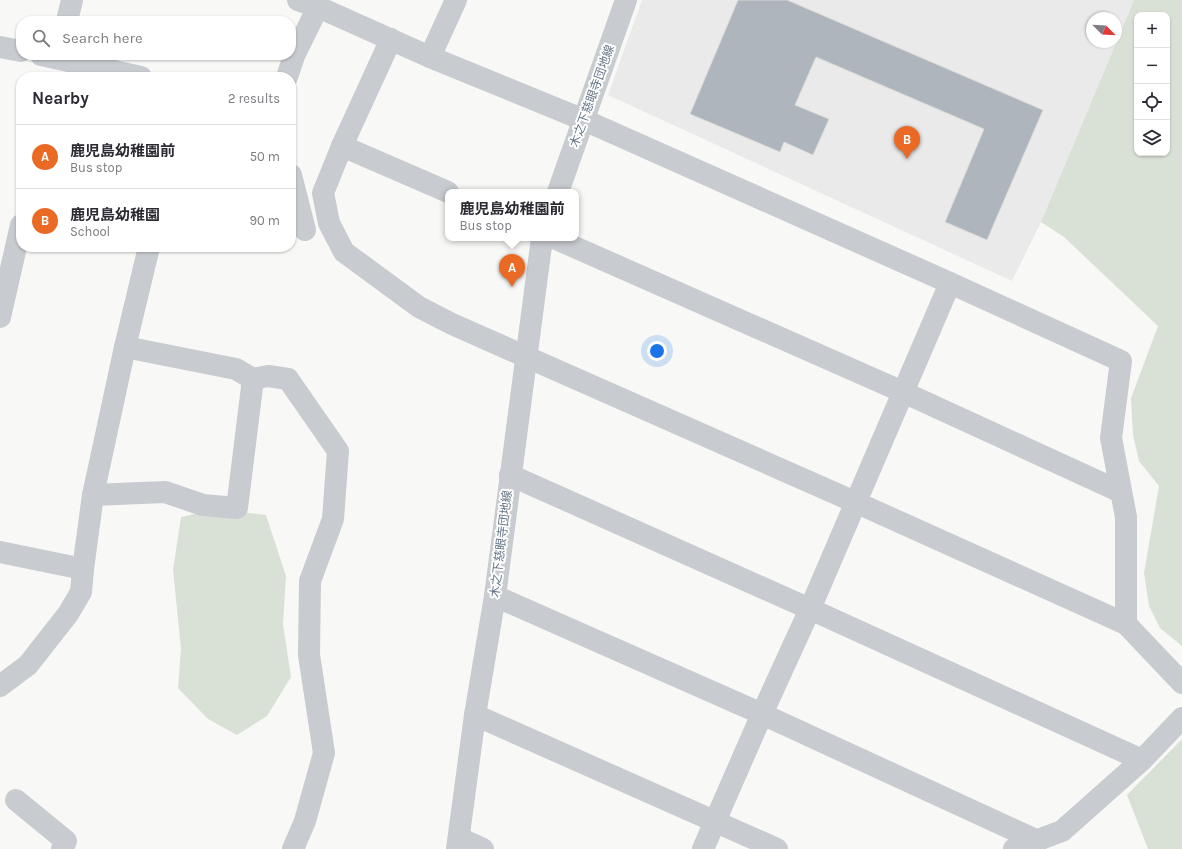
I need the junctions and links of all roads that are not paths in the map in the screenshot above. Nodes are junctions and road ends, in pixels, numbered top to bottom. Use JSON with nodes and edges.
{"nodes":[{"id":1,"x":72,"y":0,"type":"edge"},
{"id":2,"x":456,"y":0,"type":"edge"},
{"id":3,"x":626,"y":0,"type":"edge"},
{"id":4,"x":308,"y":2,"type":"edge"},
{"id":5,"x":68,"y":16,"type":"edge"},
{"id":6,"x":391,"y":39,"type":"junction"},
{"id":7,"x":0,"y":47,"type":"edge"},
{"id":8,"x":296,"y":48,"type":"edge"},
{"id":9,"x":16,"y":50,"type":"edge"},
{"id":10,"x":430,"y":56,"type":"junction"},
{"id":11,"x":293,"y":60,"type":"edge"},
{"id":12,"x":53,"y":61,"type":"edge"},
{"id":13,"x":114,"y":72,"type":"edge"},
{"id":14,"x":289,"y":72,"type":"edge"},
{"id":15,"x":584,"y":120,"type":"junction"},
{"id":16,"x":342,"y":146,"type":"junction"},
{"id":17,"x":559,"y":189,"type":"edge"},
{"id":18,"x":445,"y":191,"type":"edge"},
{"id":19,"x":296,"y":195,"type":"edge"},
{"id":20,"x":305,"y":230,"type":"dead end"},
{"id":21,"x":542,"y":241,"type":"edge"},
{"id":22,"x":561,"y":241,"type":"edge"},
{"id":23,"x":16,"y":247,"type":"edge"},
{"id":24,"x":148,"y":252,"type":"edge"},
{"id":25,"x":950,"y":283,"type":"junction"},
{"id":26,"x":0,"y":317,"type":"edge"},
{"id":27,"x":125,"y":347,"type":"junction"},
{"id":28,"x":526,"y":357,"type":"junction"},
{"id":29,"x":253,"y":379,"type":"junction"},
{"id":30,"x":903,"y":392,"type":"junction"},
{"id":31,"x":510,"y":475,"type":"junction"},
{"id":32,"x":1121,"y":492,"type":"junction"},
{"id":33,"x":93,"y":495,"type":"junction"},
{"id":34,"x":855,"y":502,"type":"junction"},
{"id":35,"x":0,"y":552,"type":"edge"},
{"id":36,"x":83,"y":569,"type":"junction"},
{"id":37,"x":495,"y":596,"type":"junction"},
{"id":38,"x":810,"y":609,"type":"junction"},
{"id":39,"x":1126,"y":624,"type":"junction"},
{"id":40,"x":1182,"y":683,"type":"edge"},
{"id":41,"x":0,"y":686,"type":"edge"},
{"id":42,"x":762,"y":714,"type":"junction"},
{"id":43,"x":475,"y":715,"type":"junction"},
{"id":44,"x":1182,"y":718,"type":"edge"},
{"id":45,"x":1142,"y":760,"type":"junction"},
{"id":46,"x":16,"y":800,"type":"dead end"},
{"id":47,"x":715,"y":822,"type":"junction"},
{"id":48,"x":1051,"y":842,"type":"edge"},
{"id":49,"x":458,"y":844,"type":"edge"},
{"id":50,"x":62,"y":849,"type":"edge"},
{"id":51,"x":293,"y":849,"type":"edge"},
{"id":52,"x":482,"y":849,"type":"edge"},
{"id":53,"x":703,"y":849,"type":"edge"},
{"id":54,"x":777,"y":849,"type":"edge"},
{"id":55,"x":1014,"y":849,"type":"edge"}],
"edges":[{"from":1,"to":5,"type":"street"},
{"from":2,"to":10,"type":"street"},
{"from":3,"to":15,"type":"street","name":"木之下慈眼寺団地線"},
{"from":4,"to":6,"type":"street"},
{"from":4,"to":8,"type":"street"},
{"from":6,"to":10,"type":"street"},
{"from":6,"to":16,"type":"street"},
{"from":7,"to":9,"type":"street"},
{"from":10,"to":15,"type":"street"},
{"from":11,"to":14,"type":"street"},
{"from":12,"to":13,"type":"street"},
{"from":15,"to":17,"type":"street","name":"木之下慈眼寺団地線"},
{"from":15,"to":25,"type":"street"},
{"from":16,"to":18,"type":"street"},
{"from":16,"to":28,"type":"street"},
{"from":19,"to":20,"type":"street"},
{"from":21,"to":28,"type":"street","name":"木之下慈眼寺団地線"},
{"from":22,"to":30,"type":"street"},
{"from":23,"to":26,"type":"street"},
{"from":24,"to":27,"type":"street"},
{"from":25,"to":30,"type":"street"},
{"from":25,"to":32,"type":"street"},
{"from":27,"to":29,"type":"street"},
{"from":27,"to":33,"type":"street"},
{"from":28,"to":31,"type":"street","name":"木之下慈眼寺団地線"},
{"from":28,"to":34,"type":"street"},
{"from":29,"to":33,"type":"street"},
{"from":29,"to":51,"type":"street"},
{"from":30,"to":32,"type":"street"},
{"from":30,"to":34,"type":"street"},
{"from":31,"to":37,"type":"street","name":"木之下慈眼寺団地線"},
{"from":31,"to":38,"type":"street"},
{"from":32,"to":39,"type":"street"},
{"from":33,"to":36,"type":"street"},
{"from":34,"to":38,"type":"street"},
{"from":34,"to":39,"type":"street"},
{"from":35,"to":36,"type":"street"},
{"from":36,"to":41,"type":"street"},
{"from":37,"to":42,"type":"street"},
{"from":37,"to":43,"type":"street","name":"木之下慈眼寺団地線"},
{"from":38,"to":42,"type":"street"},
{"from":38,"to":45,"type":"street"},
{"from":39,"to":40,"type":"street"},
{"from":42,"to":47,"type":"street"},
{"from":42,"to":48,"type":"street"},
{"from":43,"to":47,"type":"street"},
{"from":43,"to":49,"type":"street","name":"木之下慈眼寺団地線"},
{"from":44,"to":45,"type":"street"},
{"from":45,"to":48,"type":"street"},
{"from":46,"to":50,"type":"street"},
{"from":47,"to":53,"type":"street"},
{"from":47,"to":54,"type":"street"},
{"from":48,"to":55,"type":"street"},
{"from":49,"to":52,"type":"street"}]}
